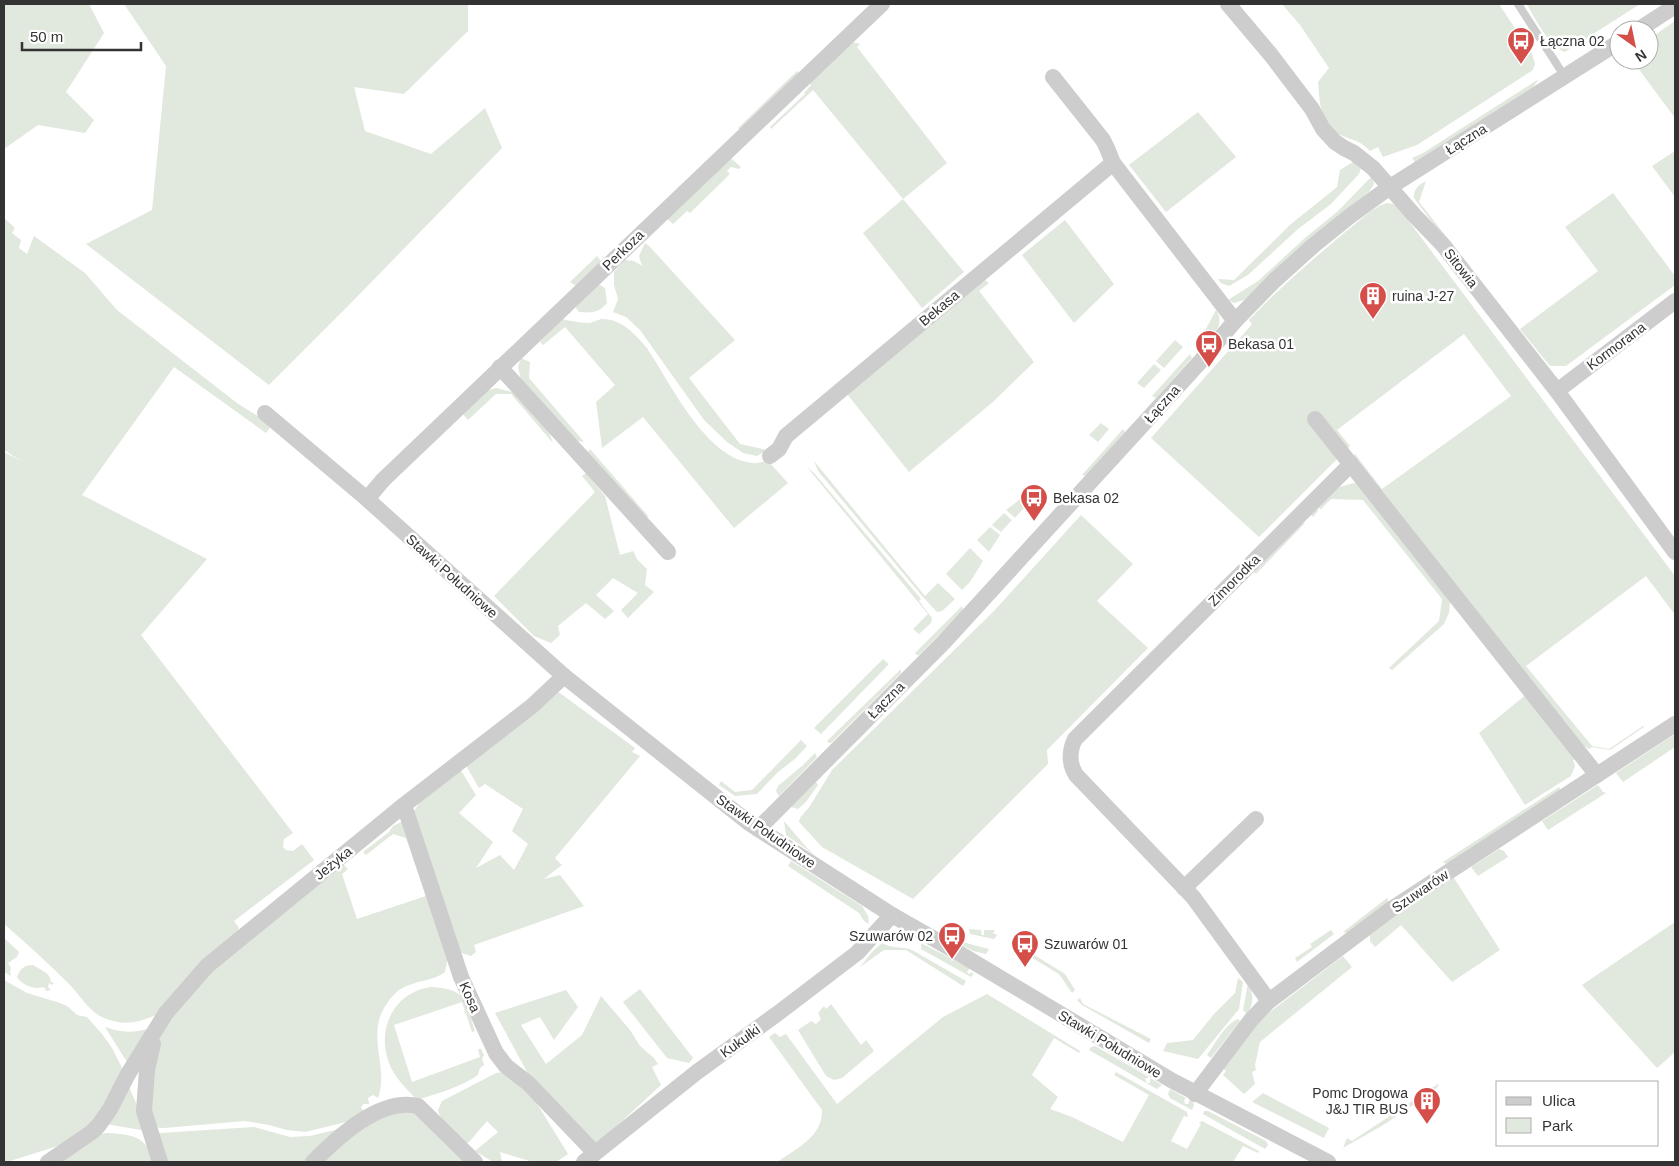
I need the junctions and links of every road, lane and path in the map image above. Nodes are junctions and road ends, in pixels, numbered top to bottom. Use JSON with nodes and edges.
{"nodes":[{"id":1,"x":882,"y":4,"type":"edge"},
{"id":2,"x":1228,"y":4,"type":"edge"},
{"id":3,"x":1518,"y":4,"type":"edge"},
{"id":4,"x":1674,"y":5,"type":"edge"},
{"id":5,"x":1652,"y":20,"type":"edge"},
{"id":6,"x":1609,"y":48,"type":"edge"},
{"id":7,"x":1053,"y":77,"type":"dead end"},
{"id":8,"x":1565,"y":77,"type":"junction"},
{"id":9,"x":1112,"y":163,"type":"junction"},
{"id":10,"x":1390,"y":187,"type":"junction"},
{"id":11,"x":1675,"y":301,"type":"edge"},
{"id":12,"x":1235,"y":321,"type":"junction"},
{"id":13,"x":500,"y":367,"type":"junction"},
{"id":14,"x":1557,"y":391,"type":"junction"},
{"id":15,"x":265,"y":413,"type":"dead end"},
{"id":16,"x":1315,"y":419,"type":"dead end"},
{"id":17,"x":770,"y":456,"type":"dead end"},
{"id":18,"x":1351,"y":464,"type":"junction"},
{"id":19,"x":367,"y":499,"type":"junction"},
{"id":20,"x":668,"y":552,"type":"dead end"},
{"id":21,"x":1675,"y":552,"type":"edge"},
{"id":22,"x":564,"y":676,"type":"junction"},
{"id":23,"x":1675,"y":724,"type":"edge"},
{"id":24,"x":1597,"y":774,"type":"junction"},
{"id":25,"x":404,"y":805,"type":"junction"},
{"id":26,"x":1256,"y":819,"type":"dead end"},
{"id":27,"x":758,"y":829,"type":"junction"},
{"id":28,"x":1184,"y":888,"type":"junction"},
{"id":29,"x":892,"y":915,"type":"junction"},
{"id":30,"x":1269,"y":1001,"type":"junction"},
{"id":31,"x":160,"y":1023,"type":"junction"},
{"id":32,"x":1195,"y":1094,"type":"junction"},
{"id":33,"x":590,"y":1158,"type":"edge"},
{"id":34,"x":48,"y":1162,"type":"edge"},
{"id":35,"x":160,"y":1162,"type":"edge"},
{"id":36,"x":313,"y":1162,"type":"edge"},
{"id":37,"x":475,"y":1162,"type":"edge"},
{"id":38,"x":1328,"y":1162,"type":"edge"}],
"edges":[{"from":1,"to":13,"type":"street","name":"Perkoza"},
{"from":2,"to":10,"type":"street","name":"Sitowia"},
{"from":3,"to":8,"type":"lane"},
{"from":4,"to":5,"type":"street"},
{"from":6,"to":8,"type":"street","name":"Łączna"},
{"from":7,"to":9,"type":"street"},
{"from":8,"to":10,"type":"street","name":"Łączna"},
{"from":9,"to":12,"type":"street"},
{"from":9,"to":17,"type":"street","name":"Bekasa"},
{"from":10,"to":12,"type":"street","name":"Łączna"},
{"from":10,"to":14,"type":"street","name":"Sitowia"},
{"from":11,"to":14,"type":"street","name":"Kormorana"},
{"from":12,"to":27,"type":"street","name":"Łączna"},
{"from":13,"to":19,"type":"street","name":"Perkoza"},
{"from":13,"to":20,"type":"street"},
{"from":14,"to":21,"type":"street","name":"Sitowia"},
{"from":15,"to":19,"type":"street","name":"Stawki Południowe"},
{"from":16,"to":18,"type":"street"},
{"from":18,"to":24,"type":"street"},
{"from":18,"to":28,"type":"street","name":"Zimorodka"},
{"from":19,"to":22,"type":"street","name":"Stawki Południowe"},
{"from":22,"to":25,"type":"street","name":"Jeżyka"},
{"from":22,"to":27,"type":"street","name":"Stawki Południowe"},
{"from":23,"to":24,"type":"street","name":"Szuwarów"},
{"from":24,"to":30,"type":"street","name":"Szuwarów"},
{"from":25,"to":31,"type":"street","name":"Jeżyka"},
{"from":25,"to":33,"type":"street","name":"Kosa"},
{"from":26,"to":28,"type":"street"},
{"from":27,"to":29,"type":"street","name":"Stawki Południowe"},
{"from":28,"to":30,"type":"street","name":"Zimorodka"},
{"from":29,"to":32,"type":"street","name":"Stawki Południowe"},
{"from":29,"to":33,"type":"street","name":"Kukułki"},
{"from":30,"to":32,"type":"street","name":"Szuwarów"},
{"from":31,"to":34,"type":"street","name":"Jeżyka"},
{"from":31,"to":35,"type":"street"},
{"from":32,"to":38,"type":"street","name":"Stawki Południowe"},
{"from":36,"to":37,"type":"street"}]}
